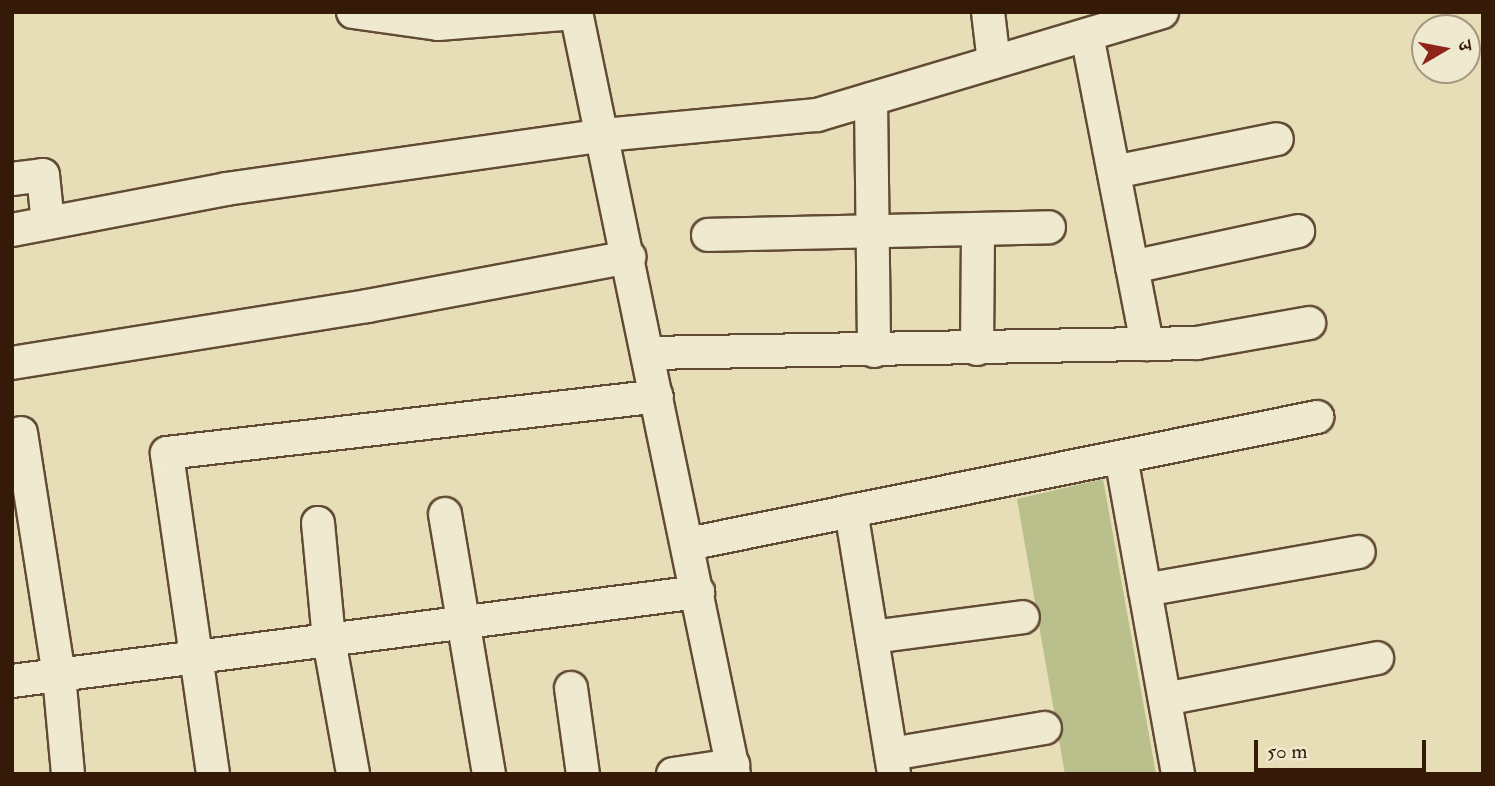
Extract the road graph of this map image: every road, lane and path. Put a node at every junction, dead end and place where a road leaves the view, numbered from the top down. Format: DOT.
graph roads {
  1 [pos="353,12"];
  2 [pos="988,12"];
  3 [pos="1162,12"];
  4 [pos="576,13"];
  5 [pos="1087,35"];
  6 [pos="994,62"];
  7 [pos="871,99"];
  8 [pos="604,135"];
  9 [pos="1277,139"];
  10 [pos="1114,172"];
  11 [pos="12,179"];
  12 [pos="48,223"];
  13 [pos="1049,227"];
  14 [pos="978,229"];
  15 [pos="12,230"];
  16 [pos="871,231"];
  17 [pos="1298,231"];
  18 [pos="708,235"];
  19 [pos="629,257"];
  20 [pos="1132,267"];
  21 [pos="1309,323"];
  22 [pos="1147,344"];
  23 [pos="977,349"];
  24 [pos="874,351"];
  25 [pos="648,353"];
  26 [pos="12,363"];
  27 [pos="657,396"];
  28 [pos="1317,417"];
  29 [pos="21,433"];
  30 [pos="1122,457"];
  31 [pos="851,511"];
  32 [pos="445,514"];
  33 [pos="318,523"];
  34 [pos="688,544"];
  35 [pos="1359,552"];
  36 [pos="1145,590"];
  37 [pos="698,592"];
  38 [pos="1023,617"];
  39 [pos="462,623"];
  40 [pos="872,637"];
  41 [pos="329,640"];
  42 [pos="196,657"];
  43 [pos="1377,658"];
  44 [pos="60,675"];
  45 [pos="12,681"];
  46 [pos="571,688"];
  47 [pos="1165,699"];
  48 [pos="1045,728"];
  49 [pos="893,764"];
  50 [pos="733,769"];
  51 [pos="68,774"];
  52 [pos="213,774"];
  53 [pos="353,774"];
  54 [pos="489,774"];
  55 [pos="583,774"];
  56 [pos="673,774"];
  57 [pos="1178,774"];
  1 -- 4 [label="street"];
  2 -- 6 [label="street"];
  3 -- 5 [label="street"];
  4 -- 8 [label="street"];
  5 -- 6 [label="street"];
  5 -- 10 [label="street"];
  6 -- 7 [label="street"];
  7 -- 8 [label="street"];
  7 -- 16 [label="street"];
  8 -- 12 [label="street"];
  8 -- 19 [label="street"];
  9 -- 10 [label="street"];
  10 -- 20 [label="street"];
  11 -- 12 [label="street"];
  12 -- 15 [label="street"];
  13 -- 14 [label="street"];
  14 -- 16 [label="street"];
  14 -- 23 [label="street"];
  16 -- 18 [label="street"];
  16 -- 24 [label="street"];
  17 -- 20 [label="street"];
  19 -- 25 [label="street"];
  19 -- 26 [label="street"];
  20 -- 22 [label="street"];
  21 -- 22 [label="street"];
  22 -- 23 [label="street"];
  23 -- 24 [label="street"];
  24 -- 25 [label="street"];
  25 -- 27 [label="street"];
  27 -- 34 [label="street"];
  27 -- 42 [label="street"];
  28 -- 30 [label="street"];
  29 -- 44 [label="street"];
  30 -- 31 [label="street"];
  30 -- 36 [label="street"];
  31 -- 34 [label="street"];
  31 -- 40 [label="street"];
  32 -- 39 [label="street"];
  33 -- 41 [label="street"];
  34 -- 37 [label="street"];
  35 -- 36 [label="street"];
  36 -- 47 [label="street"];
  37 -- 39 [label="street"];
  37 -- 50 [label="street"];
  38 -- 40 [label="street"];
  39 -- 41 [label="street"];
  39 -- 54 [label="street"];
  40 -- 49 [label="street"];
  41 -- 42 [label="street"];
  41 -- 53 [label="street"];
  42 -- 44 [label="street"];
  42 -- 52 [label="street"];
  43 -- 47 [label="street"];
  44 -- 45 [label="street"];
  44 -- 51 [label="street"];
  46 -- 55 [label="street"];
  47 -- 57 [label="street"];
  48 -- 49 [label="street"];
  50 -- 56 [label="street"];
}
